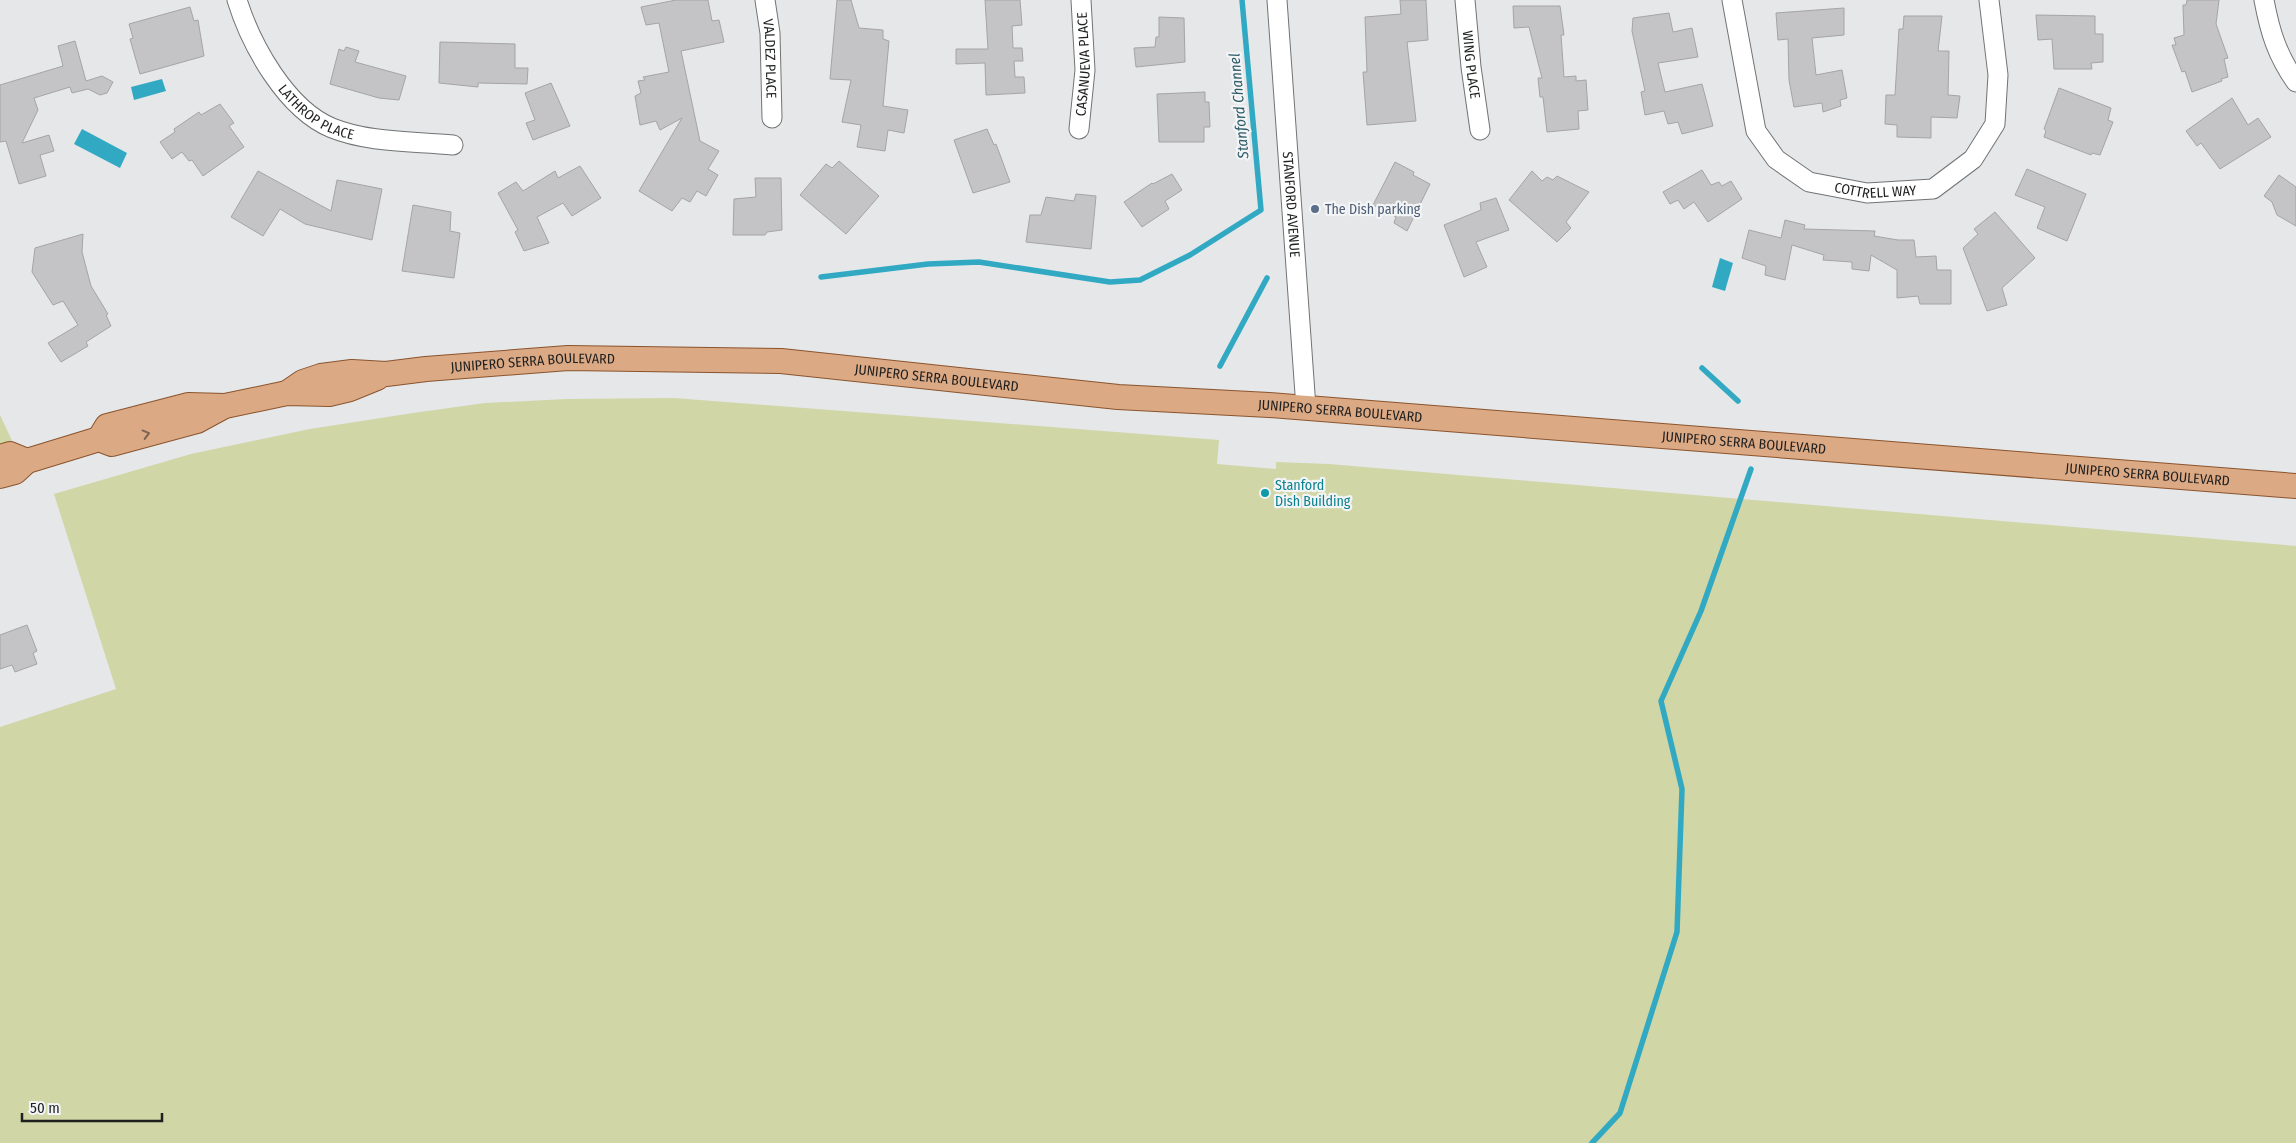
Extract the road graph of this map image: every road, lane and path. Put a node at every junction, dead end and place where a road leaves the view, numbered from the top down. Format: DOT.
graph roads {
  1 [pos="237,0"];
  2 [pos="765,0"];
  3 [pos="1081,0"];
  4 [pos="1277,0"];
  5 [pos="1465,0"];
  6 [pos="1732,0"];
  7 [pos="1989,0"];
  8 [pos="2264,0"];
  9 [pos="2296,82"];
  10 [pos="772,118"];
  11 [pos="1079,129"];
  12 [pos="1480,130"];
  13 [pos="453,145"];
  14 [pos="1306,408"];
  15 [pos="0,457"];
  16 [pos="27,460"];
  17 [pos="0,476"];
  18 [pos="2296,486"];
  1 -- 13 [label="street, LATHROP PLACE"];
  2 -- 10 [label="street, VALDEZ PLACE"];
  3 -- 11 [label="street, CASANUEVA PLACE"];
  4 -- 14 [label="street, STANFORD AVENUE"];
  5 -- 12 [label="street, WING PLACE"];
  6 -- 7 [label="street, COTTRELL WAY"];
  8 -- 9 [label="street"];
  14 -- 16 [label="main road, JUNIPERO SERRA BOULEVARD"];
  14 -- 18 [label="main road, JUNIPERO SERRA BOULEVARD"];
  15 -- 16 [label="main road, JUNIPERO SERRA BOULEVARD"];
  16 -- 17 [label="main road, JUNIPERO SERRA BOULEVARD"];
}
